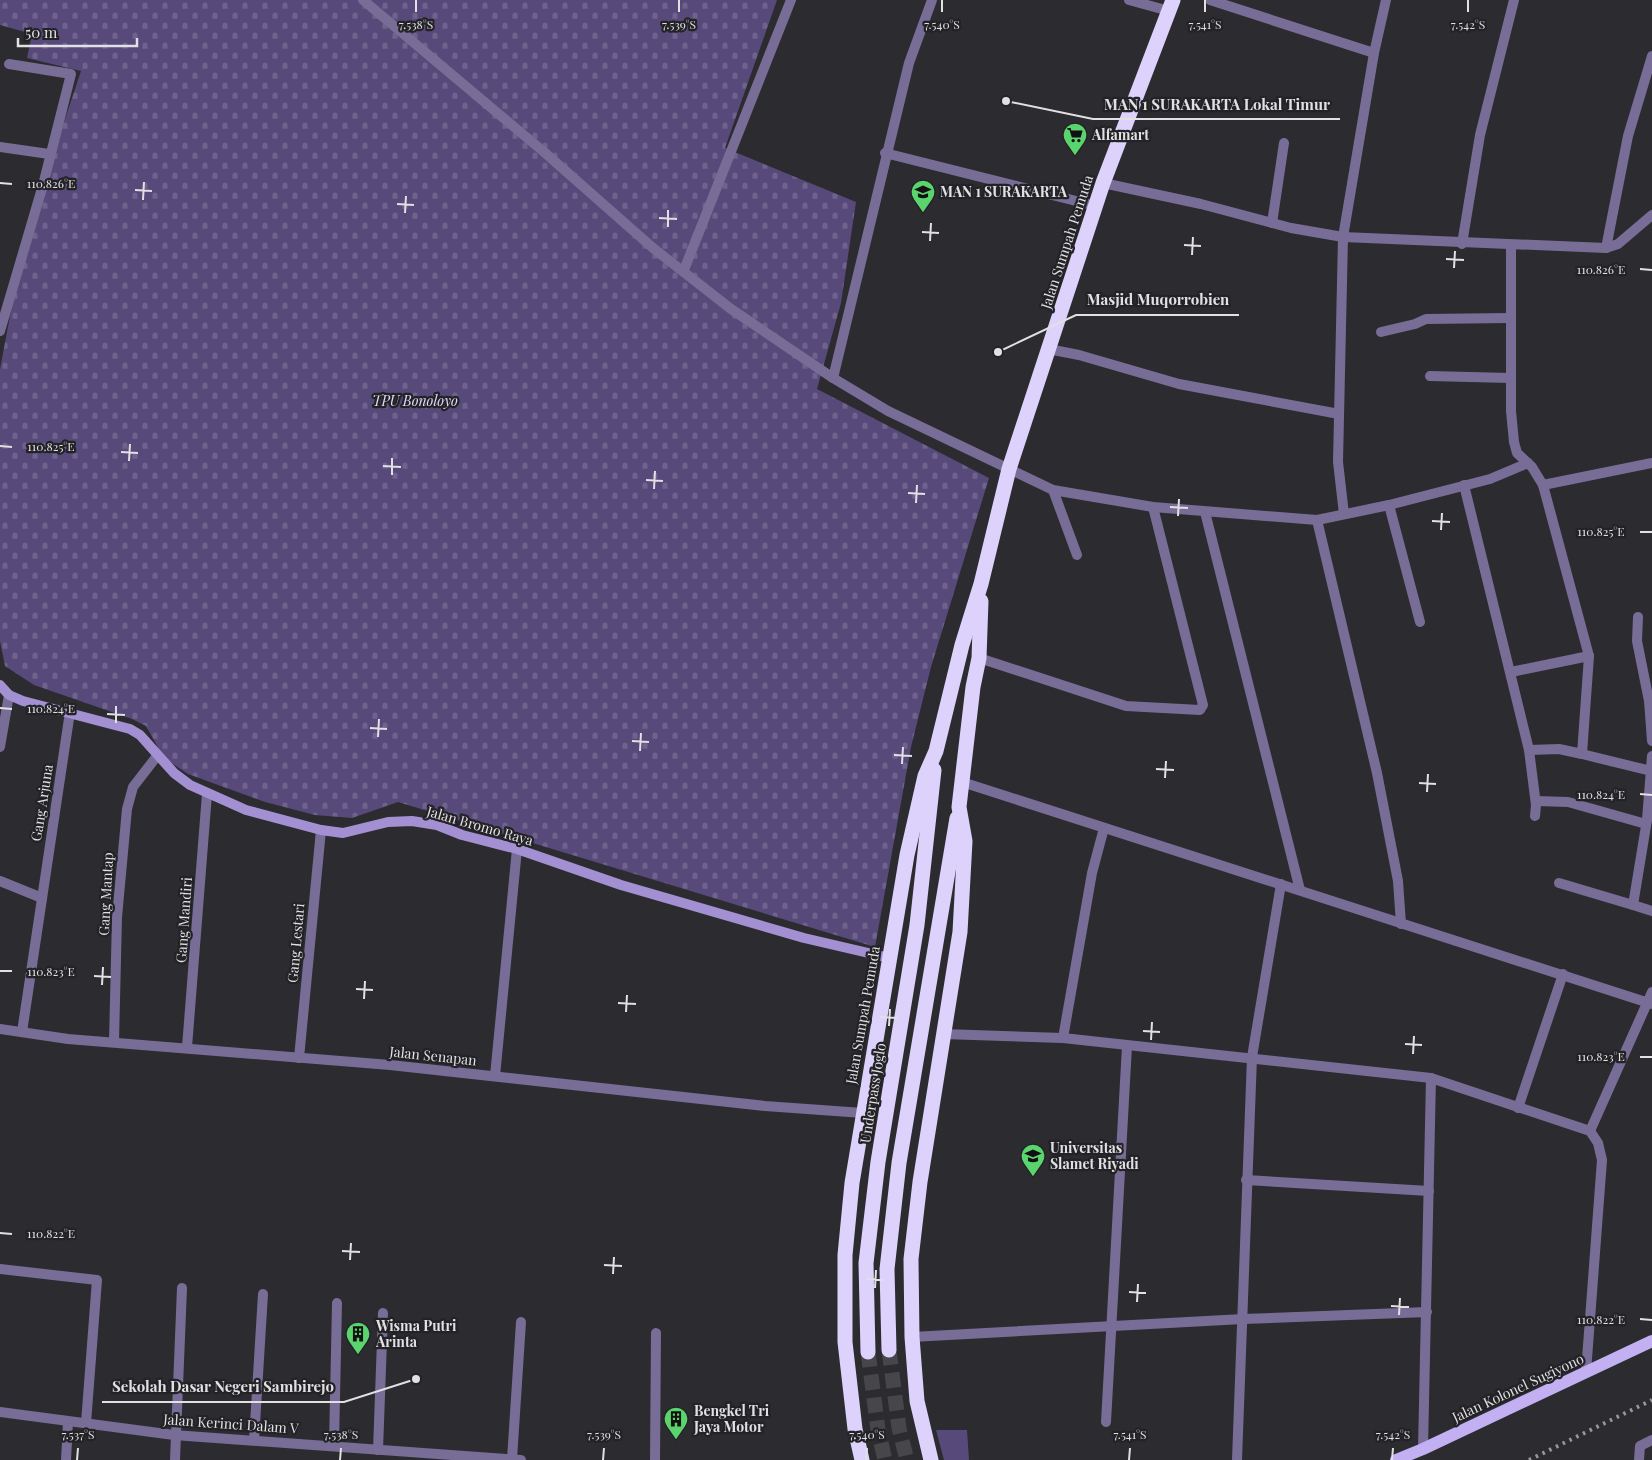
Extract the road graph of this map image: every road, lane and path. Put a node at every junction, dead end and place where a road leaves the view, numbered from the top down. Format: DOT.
graph roads {
  1 [pos="363,0"];
  2 [pos="791,0"];
  3 [pos="932,0"];
  4 [pos="1129,0"];
  5 [pos="1210,0"];
  6 [pos="1386,0"];
  7 [pos="1514,0"];
  8 [pos="1171,6"];
  9 [pos="1374,53"];
  10 [pos="1652,56"];
  11 [pos="9,64"];
  12 [pos="1284,143"];
  13 [pos="0,147"];
  14 [pos="49,154"];
  15 [pos="886,154"];
  16 [pos="1103,183"];
  17 [pos="1096,206"];
  18 [pos="1652,215"];
  19 [pos="1272,223"];
  20 [pos="1343,237"];
  21 [pos="1462,244"];
  22 [pos="1511,245"];
  23 [pos="1606,248"];
  24 [pos="684,270"];
  25 [pos="1510,318"];
  26 [pos="0,331"];
  27 [pos="1381,332"];
  28 [pos="1048,349"];
  29 [pos="1430,376"];
  30 [pos="833,378"];
  31 [pos="1510,378"];
  32 [pos="1339,414"];
  33 [pos="1652,463"];
  34 [pos="1528,464"];
  35 [pos="1009,468"];
  36 [pos="1464,485"];
  37 [pos="1543,485"];
  38 [pos="1053,490"];
  39 [pos="1389,505"];
  40 [pos="1153,507"];
  41 [pos="1205,512"];
  42 [pos="1344,514"];
  43 [pos="1317,520"];
  44 [pos="1077,555"];
  45 [pos="981,584"];
  46 [pos="1638,617"];
  47 [pos="1420,622"];
  48 [pos="1589,656"];
  49 [pos="979,658"];
  50 [pos="1510,672"];
  51 [pos="0,685"];
  52 [pos="9,695"];
  53 [pos="70,712"];
  54 [pos="1652,741"];
  55 [pos="0,747"];
  56 [pos="1529,750"];
  57 [pos="936,751"];
  58 [pos="1582,754"];
  59 [pos="157,756"];
  60 [pos="1652,756"];
  61 [pos="1651,771"];
  62 [pos="962,782"];
  63 [pos="207,794"];
  64 [pos="1536,801"];
  65 [pos="959,807"];
  66 [pos="1535,816"];
  67 [pos="1646,824"];
  68 [pos="1104,828"];
  69 [pos="321,830"];
  70 [pos="517,849"];
  71 [pos="0,880"];
  72 [pos="1559,883"];
  73 [pos="1281,884"];
  74 [pos="1300,890"];
  75 [pos="42,898"];
  76 [pos="1633,905"];
  77 [pos="1652,911"];
  78 [pos="1400,924"];
  79 [pos="890,958"];
  80 [pos="1562,974"];
  81 [pos="1652,992"];
  82 [pos="1649,1003"];
  83 [pos="0,1029"];
  84 [pos="22,1032"];
  85 [pos="943,1034"];
  86 [pos="1064,1038"];
  87 [pos="114,1042"];
  88 [pos="1127,1046"];
  89 [pos="187,1047"];
  90 [pos="1252,1057"];
  91 [pos="299,1058"];
  92 [pos="495,1076"];
  93 [pos="1431,1078"];
  94 [pos="1518,1108"];
  95 [pos="863,1113"];
  96 [pos="1590,1131"];
  97 [pos="1246,1180"];
  98 [pos="1429,1191"];
  99 [pos="0,1269"];
  100 [pos="182,1288"];
  101 [pos="263,1294"];
  102 [pos="337,1303"];
  103 [pos="1427,1312"];
  104 [pos="383,1313"];
  105 [pos="1243,1319"];
  106 [pos="521,1322"];
  107 [pos="1113,1328"];
  108 [pos="656,1333"];
  109 [pos="912,1337"];
  110 [pos="1652,1341"];
  111 [pos="889,1350"];
  112 [pos="868,1352"];
  113 [pos="1586,1372"];
  114 [pos="0,1412"];
  115 [pos="68,1422"];
  116 [pos="1106,1422"];
  117 [pos="86,1423"];
  118 [pos="174,1435"];
  119 [pos="254,1440"];
  120 [pos="1652,1440"];
  121 [pos="334,1446"];
  122 [pos="1423,1449"];
  123 [pos="382,1453"];
  124 [pos="66,1460"];
  125 [pos="175,1460"];
  126 [pos="517,1460"];
  127 [pos="654,1460"];
  128 [pos="862,1460"];
  129 [pos="931,1460"];
  130 [pos="1237,1460"];
  131 [pos="1396,1460"];
  132 [pos="1639,1460"];
  1 -- 24 [label="street"];
  2 -- 24 [label="street"];
  3 -- 15 [label="street"];
  4 -- 8 [label="street"];
  5 -- 9 [label="street"];
  6 -- 9 [label="street"];
  7 -- 21 [label="street"];
  8 -- 16 [label="highway, Jalan Sumpah Pemuda"];
  9 -- 20 [label="street"];
  10 -- 23 [label="street"];
  11 -- 14 [label="street"];
  12 -- 19 [label="street"];
  13 -- 14 [label="street"];
  14 -- 26 [label="street"];
  15 -- 17 [label="street"];
  15 -- 30 [label="street"];
  16 -- 17 [label="highway, Jalan Sumpah Pemuda"];
  16 -- 19 [label="street"];
  17 -- 28 [label="highway, Jalan Sumpah Pemuda"];
  18 -- 23 [label="street"];
  19 -- 20 [label="street"];
  20 -- 21 [label="street"];
  20 -- 32 [label="street"];
  21 -- 22 [label="street"];
  22 -- 23 [label="street"];
  22 -- 25 [label="street"];
  24 -- 30 [label="street"];
  25 -- 27 [label="street"];
  25 -- 31 [label="street"];
  28 -- 32 [label="street"];
  28 -- 35 [label="highway, Jalan Sumpah Pemuda"];
  29 -- 31 [label="street"];
  30 -- 35 [label="street"];
  31 -- 34 [label="street"];
  32 -- 42 [label="street"];
  33 -- 37 [label="street"];
  34 -- 36 [label="street"];
  34 -- 37 [label="street"];
  35 -- 38 [label="street"];
  35 -- 45 [label="highway, Jalan Sumpah Pemuda"];
  36 -- 39 [label="street"];
  36 -- 50 [label="street"];
  37 -- 48 [label="street"];
  38 -- 40 [label="street"];
  38 -- 44 [label="street"];
  39 -- 42 [label="street"];
  39 -- 47 [label="street"];
  40 -- 41 [label="street"];
  40 -- 49 [label="street"];
  41 -- 43 [label="street"];
  41 -- 74 [label="street"];
  42 -- 43 [label="street"];
  43 -- 78 [label="street"];
  45 -- 49 [label="highway, Jalan Sumpah Pemuda"];
  45 -- 57 [label="highway, Jalan Sumpah Pemuda"];
  46 -- 54 [label="street"];
  48 -- 50 [label="street"];
  48 -- 58 [label="street"];
  49 -- 62 [label="highway, Jalan Sumpah Pemuda"];
  50 -- 56 [label="street"];
  51 -- 52 [label="main road, Jalan Bromo Raya"];
  52 -- 53 [label="main road, Jalan Bromo Raya"];
  52 -- 55 [label="street"];
  53 -- 59 [label="main road, Jalan Bromo Raya"];
  53 -- 75 [label="street, Gang Arjuna"];
  56 -- 58 [label="street"];
  56 -- 64 [label="street"];
  57 -- 79 [label="highway, Jalan Sumpah Pemuda"];
  57 -- 112 [label="highway, Underpass Joglo"];
  58 -- 61 [label="street"];
  59 -- 63 [label="main road, Jalan Bromo Raya"];
  59 -- 87 [label="street, Gang Mantap"];
  60 -- 61 [label="street"];
  61 -- 67 [label="street"];
  62 -- 65 [label="highway, Jalan Sumpah Pemuda"];
  62 -- 68 [label="street"];
  63 -- 69 [label="main road, Jalan Bromo Raya"];
  63 -- 89 [label="street, Gang Mandiri"];
  64 -- 66 [label="street"];
  64 -- 67 [label="street"];
  65 -- 85 [label="highway, Jalan Sumpah Pemuda"];
  65 -- 111 [label="highway"];
  67 -- 76 [label="street"];
  68 -- 73 [label="street"];
  68 -- 86 [label="street"];
  69 -- 70 [label="main road, Jalan Bromo Raya"];
  69 -- 91 [label="street, Gang Lestari"];
  70 -- 79 [label="main road, Jalan Bromo Raya"];
  70 -- 92 [label="street"];
  71 -- 75 [label="street"];
  72 -- 76 [label="street"];
  73 -- 74 [label="street"];
  73 -- 90 [label="street"];
  74 -- 78 [label="street"];
  75 -- 84 [label="street, Gang Arjuna"];
  76 -- 77 [label="street"];
  78 -- 80 [label="street"];
  79 -- 95 [label="highway, Jalan Sumpah Pemuda"];
  80 -- 82 [label="street"];
  80 -- 94 [label="street"];
  81 -- 82 [label="street"];
  82 -- 96 [label="street"];
  83 -- 84 [label="street, Jalan Senapan"];
  84 -- 87 [label="street, Jalan Senapan"];
  85 -- 86 [label="street"];
  85 -- 109 [label="highway, Jalan Sumpah Pemuda"];
  86 -- 88 [label="street"];
  87 -- 89 [label="street, Jalan Senapan"];
  88 -- 90 [label="street"];
  88 -- 107 [label="street"];
  89 -- 91 [label="street, Jalan Senapan"];
  90 -- 93 [label="street"];
  90 -- 97 [label="street"];
  91 -- 92 [label="street, Jalan Senapan"];
  92 -- 95 [label="street, Jalan Senapan"];
  93 -- 94 [label="street"];
  93 -- 98 [label="street"];
  94 -- 96 [label="street"];
  95 -- 128 [label="highway, Jalan Sumpah Pemuda"];
  96 -- 113 [label="street"];
  97 -- 98 [label="street"];
  97 -- 105 [label="street"];
  98 -- 103 [label="street"];
  99 -- 117 [label="street"];
  100 -- 118 [label="street"];
  101 -- 119 [label="street"];
  102 -- 121 [label="street"];
  103 -- 105 [label="street"];
  103 -- 122 [label="street"];
  104 -- 123 [label="street"];
  105 -- 107 [label="street"];
  105 -- 130 [label="street"];
  106 -- 126 [label="street"];
  107 -- 109 [label="street"];
  107 -- 116 [label="street"];
  108 -- 127 [label="street"];
  109 -- 129 [label="highway, Jalan Sumpah Pemuda"];
  110 -- 113 [label="main road, Jalan Kolonel Sugiyono"];
  113 -- 122 [label="main road, Jalan Kolonel Sugiyono"];
  114 -- 115 [label="street, Jalan Kerinci Dalam V"];
  115 -- 117 [label="street, Jalan Kerinci Dalam V"];
  115 -- 124 [label="street"];
  117 -- 118 [label="street, Jalan Kerinci Dalam V"];
  118 -- 119 [label="street, Jalan Kerinci Dalam V"];
  118 -- 125 [label="street"];
  119 -- 121 [label="street, Jalan Kerinci Dalam V"];
  120 -- 132 [label="street"];
  121 -- 123 [label="street, Jalan Kerinci Dalam V"];
  122 -- 131 [label="main road, Jalan Kolonel Sugiyono"];
  123 -- 126 [label="street, Jalan Kerinci Dalam V"];
}
